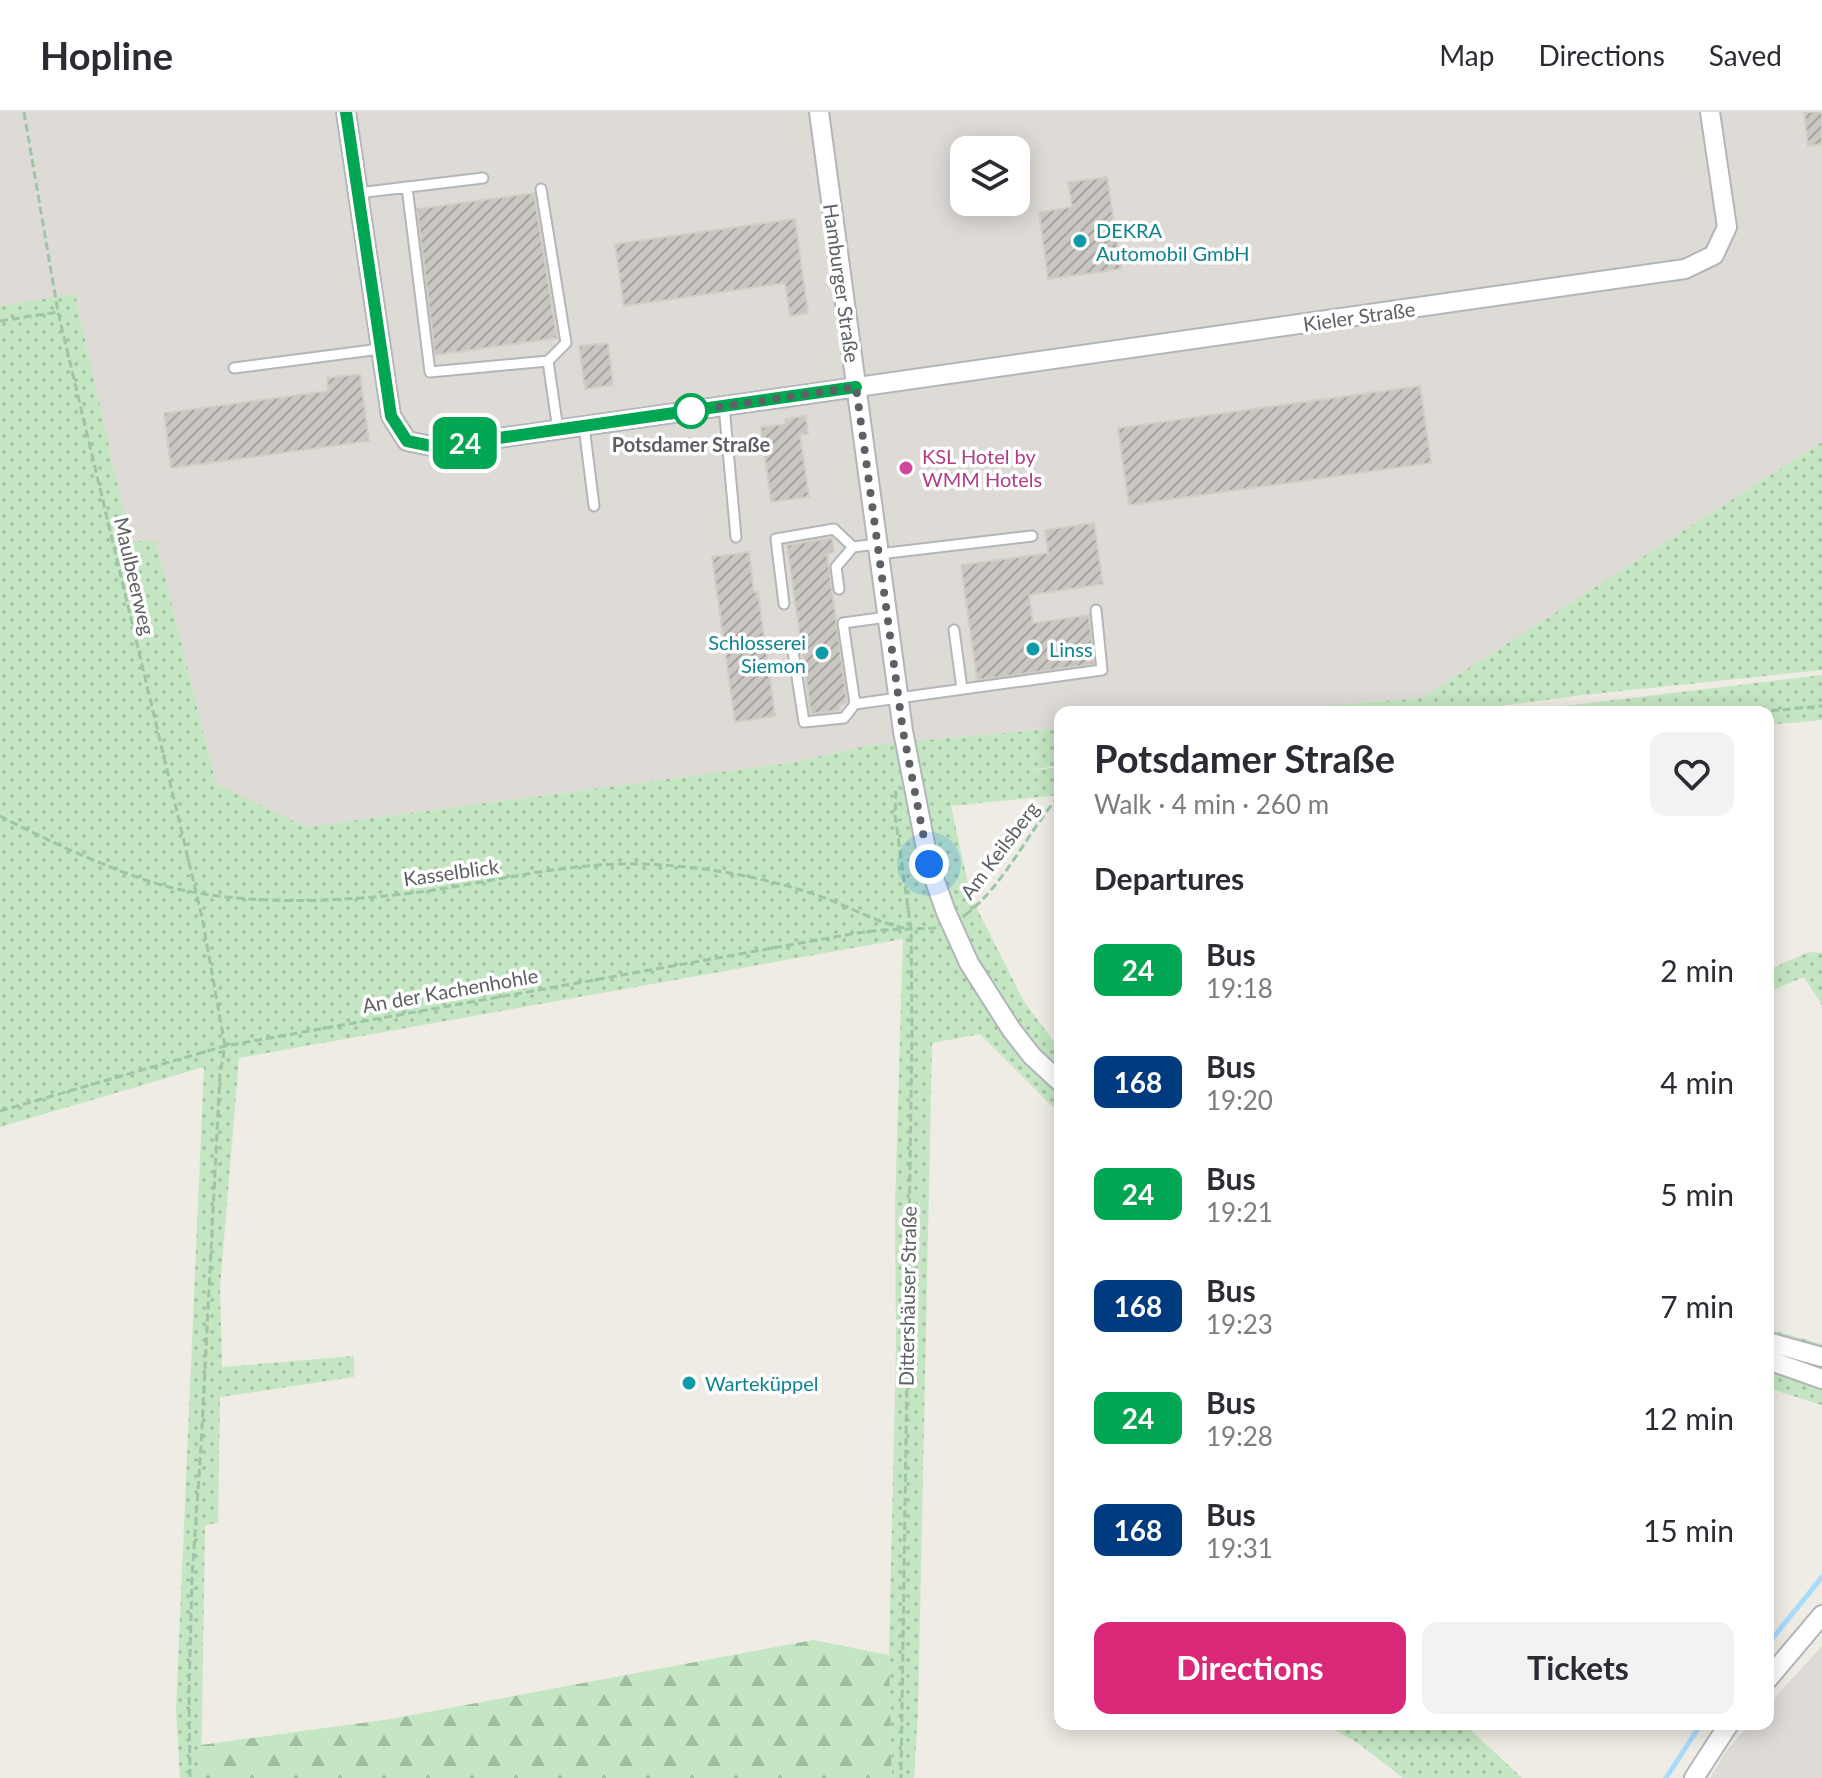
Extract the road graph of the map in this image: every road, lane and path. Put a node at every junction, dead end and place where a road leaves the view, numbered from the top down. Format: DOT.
graph roads {
  1 [pos="24,112"];
  2 [pos="346,112"];
  3 [pos="819,112"];
  4 [pos="1710,112"];
  5 [pos="483,178"];
  6 [pos="407,187"];
  7 [pos="541,189"];
  8 [pos="358,193"];
  9 [pos="58,312"];
  10 [pos="0,321"];
  11 [pos="380,349"];
  12 [pos="548,361"];
  13 [pos="234,368"];
  14 [pos="856,387"];
  15 [pos="724,406"];
  16 [pos="584,426"];
  17 [pos="558,430"];
  18 [pos="594,506"];
  19 [pos="1032,536"];
  20 [pos="736,537"];
  21 [pos="853,547"];
  22 [pos="878,549"];
  23 [pos="839,589"];
  24 [pos="784,604"];
  25 [pos="1096,610"];
  26 [pos="887,617"];
  27 [pos="954,630"];
  28 [pos="793,651"];
  29 [pos="962,689"];
  30 [pos="899,699"];
  31 [pos="855,704"];
  32 [pos="1822,706"];
  33 [pos="1774,711"];
  34 [pos="1054,802"];
  35 [pos="895,815"];
  36 [pos="0,816"];
  37 [pos="196,892"];
  38 [pos="951,924"];
  39 [pos="911,929"];
  40 [pos="225,1046"];
  41 [pos="1054,1076"];
  42 [pos="0,1111"];
  43 [pos="1774,1344"];
  44 [pos="1822,1357"];
  45 [pos="1774,1362"];
  46 [pos="1822,1379"];
  47 [pos="1822,1615"];
  48 [pos="1774,1672"];
  49 [pos="1725,1730"];
  50 [pos="190,1778"];
  51 [pos="901,1778"];
  52 [pos="1694,1778"];
  1 -- 9 [label="path, Maulbeerweg"];
  2 -- 8 [label="street"];
  3 -- 14 [label="street, Hamburger Straße"];
  4 -- 14 [label="street, Kieler Straße"];
  5 -- 6 [label="lane"];
  6 -- 8 [label="lane"];
  6 -- 12 [label="lane"];
  7 -- 12 [label="lane"];
  8 -- 11 [label="street"];
  9 -- 10 [label="path"];
  9 -- 37 [label="path, Maulbeerweg"];
  11 -- 13 [label="lane"];
  11 -- 17 [label="street"];
  12 -- 17 [label="lane"];
  14 -- 15 [label="street"];
  14 -- 22 [label="street, Hamburger Straße"];
  15 -- 16 [label="street"];
  15 -- 20 [label="lane"];
  16 -- 17 [label="street"];
  16 -- 18 [label="lane"];
  19 -- 22 [label="lane"];
  21 -- 22 [label="lane"];
  21 -- 23 [label="lane"];
  21 -- 24 [label="lane"];
  22 -- 26 [label="street, Hamburger Straße"];
  25 -- 29 [label="lane"];
  26 -- 30 [label="street, Hamburger Straße"];
  26 -- 31 [label="lane"];
  27 -- 29 [label="lane"];
  28 -- 31 [label="lane"];
  29 -- 30 [label="lane"];
  30 -- 31 [label="lane"];
  30 -- 38 [label="street, Hamburger Straße"];
  32 -- 33 [label="path"];
  34 -- 38 [label="path, Am Keilsberg"];
  35 -- 39 [label="path, Dittershäuser Straße"];
  36 -- 37 [label="path, Kasselblick"];
  37 -- 39 [label="path, Kasselblick"];
  37 -- 40 [label="path, Maulbeerweg"];
  38 -- 39 [label="path"];
  38 -- 41 [label="street, Hamburger Straße"];
  39 -- 40 [label="path, An der Kachenhohle"];
  39 -- 51 [label="path, Dittershäuser Straße"];
  40 -- 42 [label="path, An der Kachenhohle"];
  40 -- 50 [label="path, Maulbeerweg"];
  43 -- 44 [label="street"];
  45 -- 46 [label="street"];
  47 -- 48 [label="street"];
  49 -- 52 [label="street"];
}
